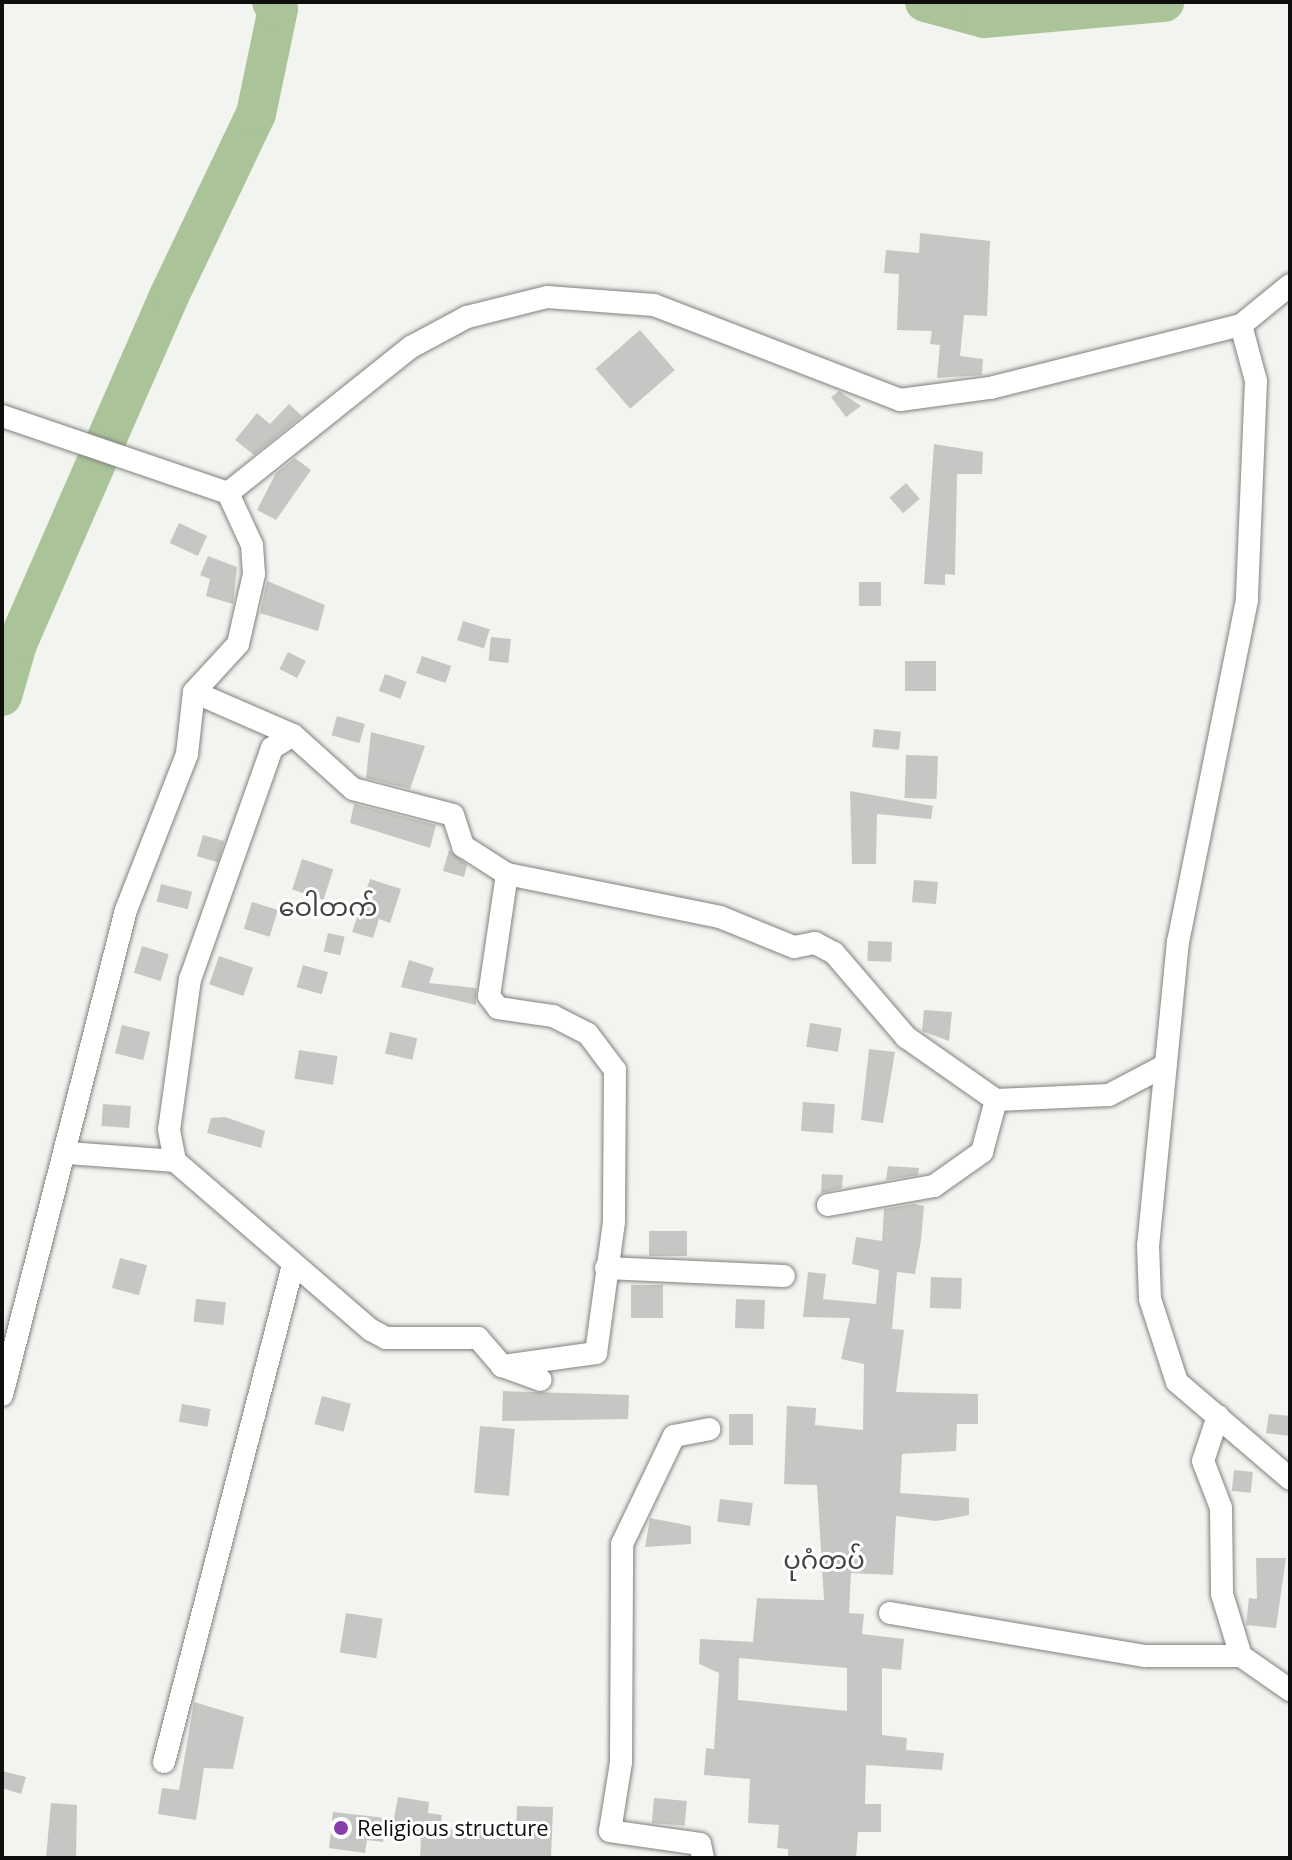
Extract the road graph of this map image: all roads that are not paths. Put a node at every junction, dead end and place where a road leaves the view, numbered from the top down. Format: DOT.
graph roads {
  1 [pos="1290,285"];
  2 [pos="1241,325"];
  3 [pos="2,416"];
  4 [pos="228,493"];
  5 [pos="194,692"];
  6 [pos="293,735"];
  7 [pos="507,874"];
  8 [pos="1166,1065"];
  9 [pos="996,1100"];
  10 [pos="69,1153"];
  11 [pos="175,1161"];
  12 [pos="828,1205"];
  13 [pos="293,1265"];
  14 [pos="606,1268"];
  15 [pos="784,1276"];
  16 [pos="502,1366"];
  17 [pos="541,1380"];
  18 [pos="2,1395"];
  19 [pos="1218,1416"];
  20 [pos="709,1429"];
  21 [pos="1290,1479"];
  22 [pos="890,1613"];
  23 [pos="1241,1656"];
  24 [pos="1290,1690"];
  25 [pos="164,1762"];
  26 [pos="703,1858"];
  1 -- 2 [label="street"];
  2 -- 4 [label="street"];
  2 -- 8 [label="street"];
  3 -- 4 [label="street"];
  4 -- 5 [label="street"];
  5 -- 6 [label="street"];
  5 -- 10 [label="street"];
  6 -- 7 [label="street"];
  6 -- 11 [label="street"];
  7 -- 9 [label="street"];
  7 -- 14 [label="street"];
  8 -- 9 [label="street"];
  8 -- 19 [label="street"];
  9 -- 12 [label="street"];
  10 -- 11 [label="street"];
  10 -- 18 [label="street"];
  11 -- 13 [label="street"];
  13 -- 16 [label="street"];
  13 -- 25 [label="street"];
  14 -- 15 [label="street"];
  14 -- 16 [label="street"];
  16 -- 17 [label="street"];
  19 -- 21 [label="street"];
  19 -- 23 [label="street"];
  20 -- 26 [label="street"];
  22 -- 23 [label="street"];
  23 -- 24 [label="street"];
}
